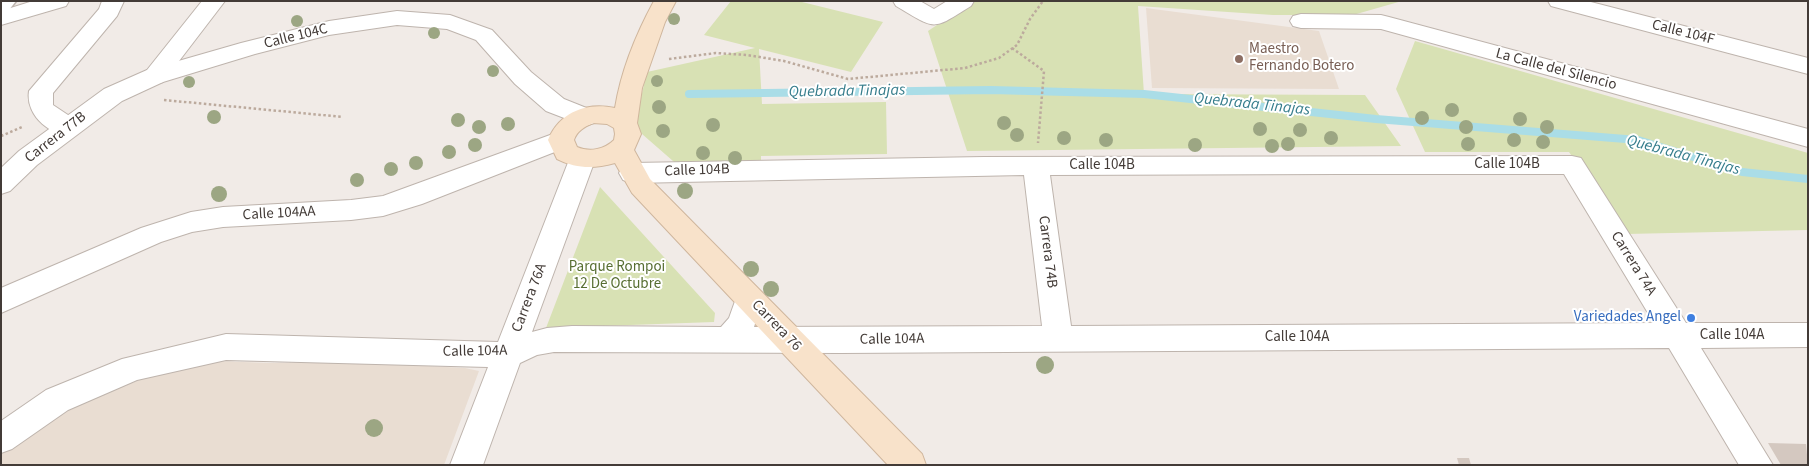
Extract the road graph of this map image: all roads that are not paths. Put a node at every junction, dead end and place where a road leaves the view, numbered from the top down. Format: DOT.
graph roads {
  1 [pos="6,1"];
  2 [pos="58,1"];
  3 [pos="113,1"];
  4 [pos="214,1"];
  5 [pos="665,1"];
  6 [pos="904,1"];
  7 [pos="963,1"];
  8 [pos="1559,1"];
  9 [pos="1,5"];
  10 [pos="1,18"];
  11 [pos="1301,21"];
  12 [pos="1808,66"];
  13 [pos="155,76"];
  14 [pos="630,88"];
  15 [pos="113,95"];
  16 [pos="625,123"];
  17 [pos="578,125"];
  18 [pos="68,127"];
  19 [pos="1808,138"];
  20 [pos="620,148"];
  21 [pos="589,160"];
  22 [pos="1572,165"];
  23 [pos="1036,166"];
  24 [pos="637,180"];
  25 [pos="1,184"];
  26 [pos="749,298"];
  27 [pos="1,301"];
  28 [pos="1808,335"];
  29 [pos="1677,336"];
  30 [pos="788,338"];
  31 [pos="1058,339"];
  32 [pos="724,340"];
  33 [pos="508,355"];
  34 [pos="1,439"];
  35 [pos="466,465"];
  36 [pos="910,465"];
  37 [pos="1757,465"];
  1 -- 9 [label="street"];
  2 -- 10 [label="street"];
  3 -- 18 [label="street"];
  4 -- 13 [label="street"];
  5 -- 14 [label="main road"];
  6 -- 7 [label="street"];
  8 -- 12 [label="street, Calle 104F"];
  11 -- 19 [label="street, La Calle del Silencio"];
  13 -- 15 [label="street, Calle 104C"];
  13 -- 17 [label="street, Calle 104C"];
  14 -- 16 [label="main road"];
  14 -- 17 [label="main road"];
  15 -- 18 [label="street, Carrera 77B"];
  16 -- 17 [label="main road"];
  16 -- 20 [label="main road"];
  17 -- 21 [label="main road, Carrera 76"];
  17 -- 27 [label="street, Calle 104AA"];
  18 -- 25 [label="street, Carrera 77B"];
  20 -- 21 [label="main road"];
  20 -- 24 [label="main road, Carrera 76"];
  21 -- 24 [label="main road, Carrera 76"];
  21 -- 33 [label="street, Carrera 76A"];
  22 -- 23 [label="street, Calle 104B"];
  22 -- 29 [label="street, Carrera 74A"];
  23 -- 24 [label="street, Calle 104B"];
  23 -- 31 [label="street, Carrera 74B"];
  24 -- 26 [label="main road, Carrera 76"];
  26 -- 30 [label="main road, Carrera 76"];
  26 -- 32 [label="street"];
  28 -- 29 [label="street, Calle 104A"];
  29 -- 31 [label="street, Calle 104A"];
  29 -- 37 [label="street, Carrera 74A"];
  30 -- 31 [label="street, Calle 104A"];
  30 -- 32 [label="street, Calle 104A"];
  30 -- 36 [label="main road, Carrera 76"];
  32 -- 33 [label="street, Calle 104A"];
  33 -- 34 [label="street, Calle 104A"];
  33 -- 35 [label="street, Carrera 76A"];
}
